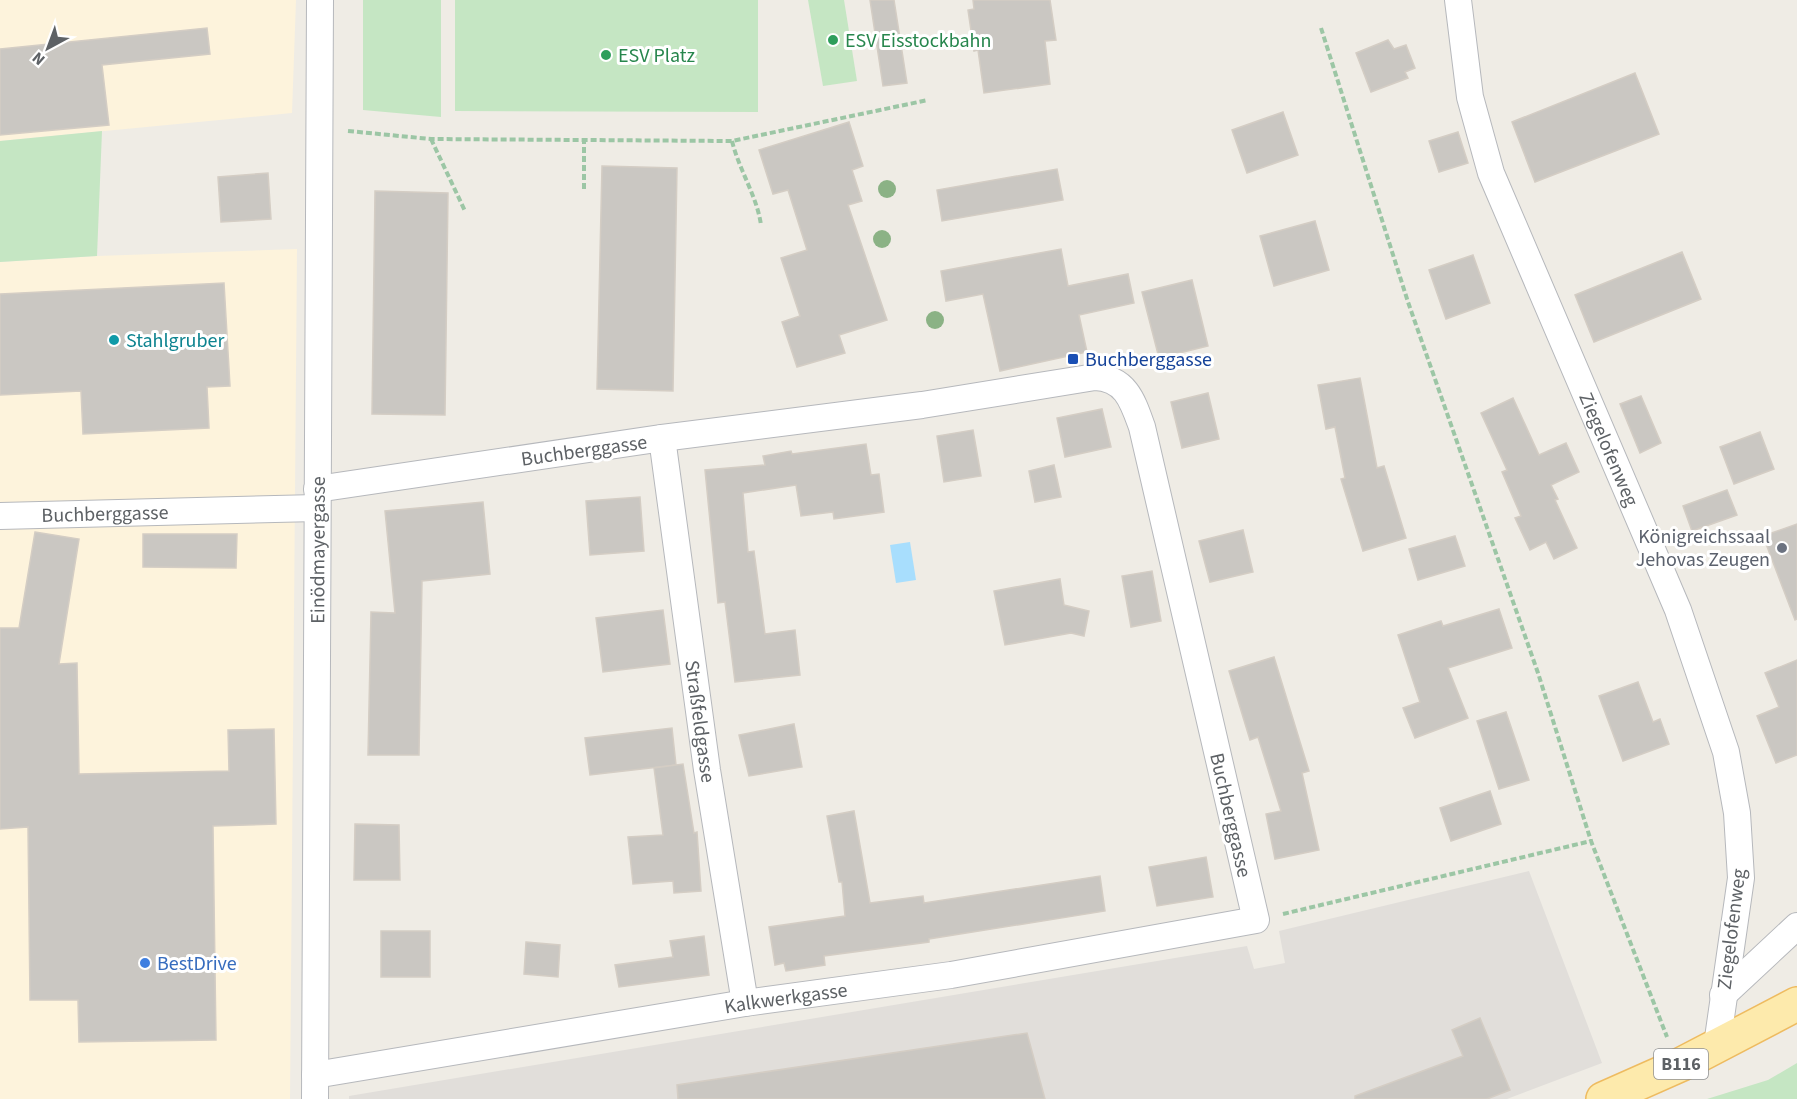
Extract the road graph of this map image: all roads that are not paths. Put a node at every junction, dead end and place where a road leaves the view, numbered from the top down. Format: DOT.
graph roads {
  1 [pos="320,0"];
  2 [pos="1458,0"];
  3 [pos="662,438"];
  4 [pos="317,499"];
  5 [pos="0,516"];
  6 [pos="1256,920"];
  7 [pos="1797,926"];
  8 [pos="1723,995"];
  9 [pos="745,1004"];
  10 [pos="1797,1004"];
  11 [pos="1717,1045"];
  12 [pos="315,1087"];
  13 [pos="1603,1099"];
  1 -- 4 [label="street, Einödmayergasse"];
  2 -- 8 [label="street, Ziegelofenweg"];
  3 -- 4 [label="street, Buchberggasse"];
  3 -- 6 [label="street, Buchberggasse"];
  3 -- 9 [label="street, Straßfeldgasse"];
  4 -- 5 [label="street, Buchberggasse"];
  4 -- 12 [label="street, Einödmayergasse"];
  6 -- 9 [label="street, Kalkwerkgasse"];
  7 -- 8 [label="street"];
  8 -- 11 [label="street, Ziegelofenweg"];
  9 -- 12 [label="street, Kalkwerkgasse"];
  10 -- 11 [label="main road, B116"];
  11 -- 13 [label="main road, B116"];
}
